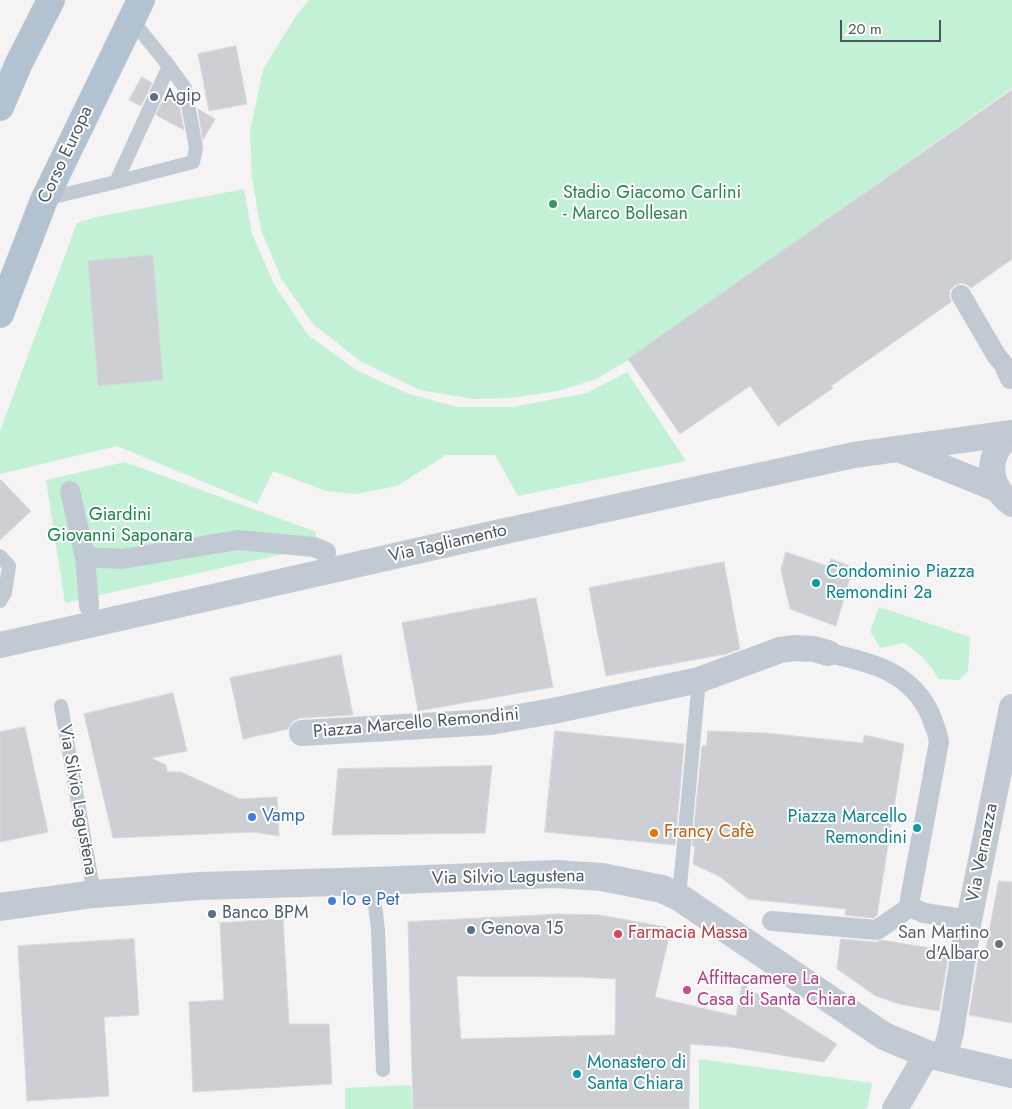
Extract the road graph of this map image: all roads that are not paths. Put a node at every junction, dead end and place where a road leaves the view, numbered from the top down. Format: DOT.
graph roads {
  1 [pos="51,0"];
  2 [pos="136,10"];
  3 [pos="169,66"];
  4 [pos="0,107"];
  5 [pos="116,182"];
  6 [pos="44,200"];
  7 [pos="961,295"];
  8 [pos="0,314"];
  9 [pos="1010,379"];
  10 [pos="1012,433"];
  11 [pos="897,448"];
  12 [pos="70,491"];
  13 [pos="1005,497"];
  14 [pos="326,552"];
  15 [pos="0,556"];
  16 [pos="86,557"];
  17 [pos="0,601"];
  18 [pos="90,606"];
  19 [pos="0,645"];
  20 [pos="828,653"];
  21 [pos="699,680"];
  22 [pos="61,706"];
  23 [pos="1012,707"];
  24 [pos="302,733"];
  25 [pos="372,882"];
  26 [pos="94,894"];
  27 [pos="679,897"];
  28 [pos="0,907"];
  29 [pos="910,907"];
  30 [pos="969,920"];
  31 [pos="772,921"];
  32 [pos="936,1056"];
  33 [pos="383,1070"];
  34 [pos="1012,1074"];
  35 [pos="895,1109"];
  1 -- 4 [label="main road"];
  2 -- 3 [label="lane"];
  2 -- 6 [label="main road, Corso Europa"];
  3 -- 5 [label="lane"];
  3 -- 5 [label="lane"];
  5 -- 6 [label="lane"];
  6 -- 8 [label="main road, Corso Europa"];
  7 -- 9 [label="street"];
  10 -- 11 [label="street, Via Tagliamento"];
  10 -- 13 [label="street"];
  11 -- 13 [label="street"];
  11 -- 19 [label="street, Via Tagliamento"];
  12 -- 16 [label="street"];
  14 -- 16 [label="street"];
  15 -- 17 [label="lane"];
  16 -- 18 [label="street"];
  20 -- 21 [label="street, Piazza Marcello Remondini"];
  20 -- 29 [label="street, Piazza Marcello Remondini"];
  21 -- 24 [label="street, Piazza Marcello Remondini"];
  21 -- 27 [label="lane"];
  22 -- 26 [label="lane, Via Silvio Lagustena"];
  23 -- 30 [label="street, Via Vernazza"];
  25 -- 26 [label="street, Via Silvio Lagustena"];
  25 -- 27 [label="street, Via Silvio Lagustena"];
  25 -- 33 [label="lane"];
  26 -- 28 [label="street, Via Silvio Lagustena"];
  27 -- 32 [label="street, Via Silvio Lagustena"];
  29 -- 30 [label="street"];
  29 -- 31 [label="street"];
  30 -- 32 [label="street, Via Vernazza"];
  32 -- 34 [label="street, Via Silvio Lagustena"];
  32 -- 35 [label="street, Via Vernazza"];
}
